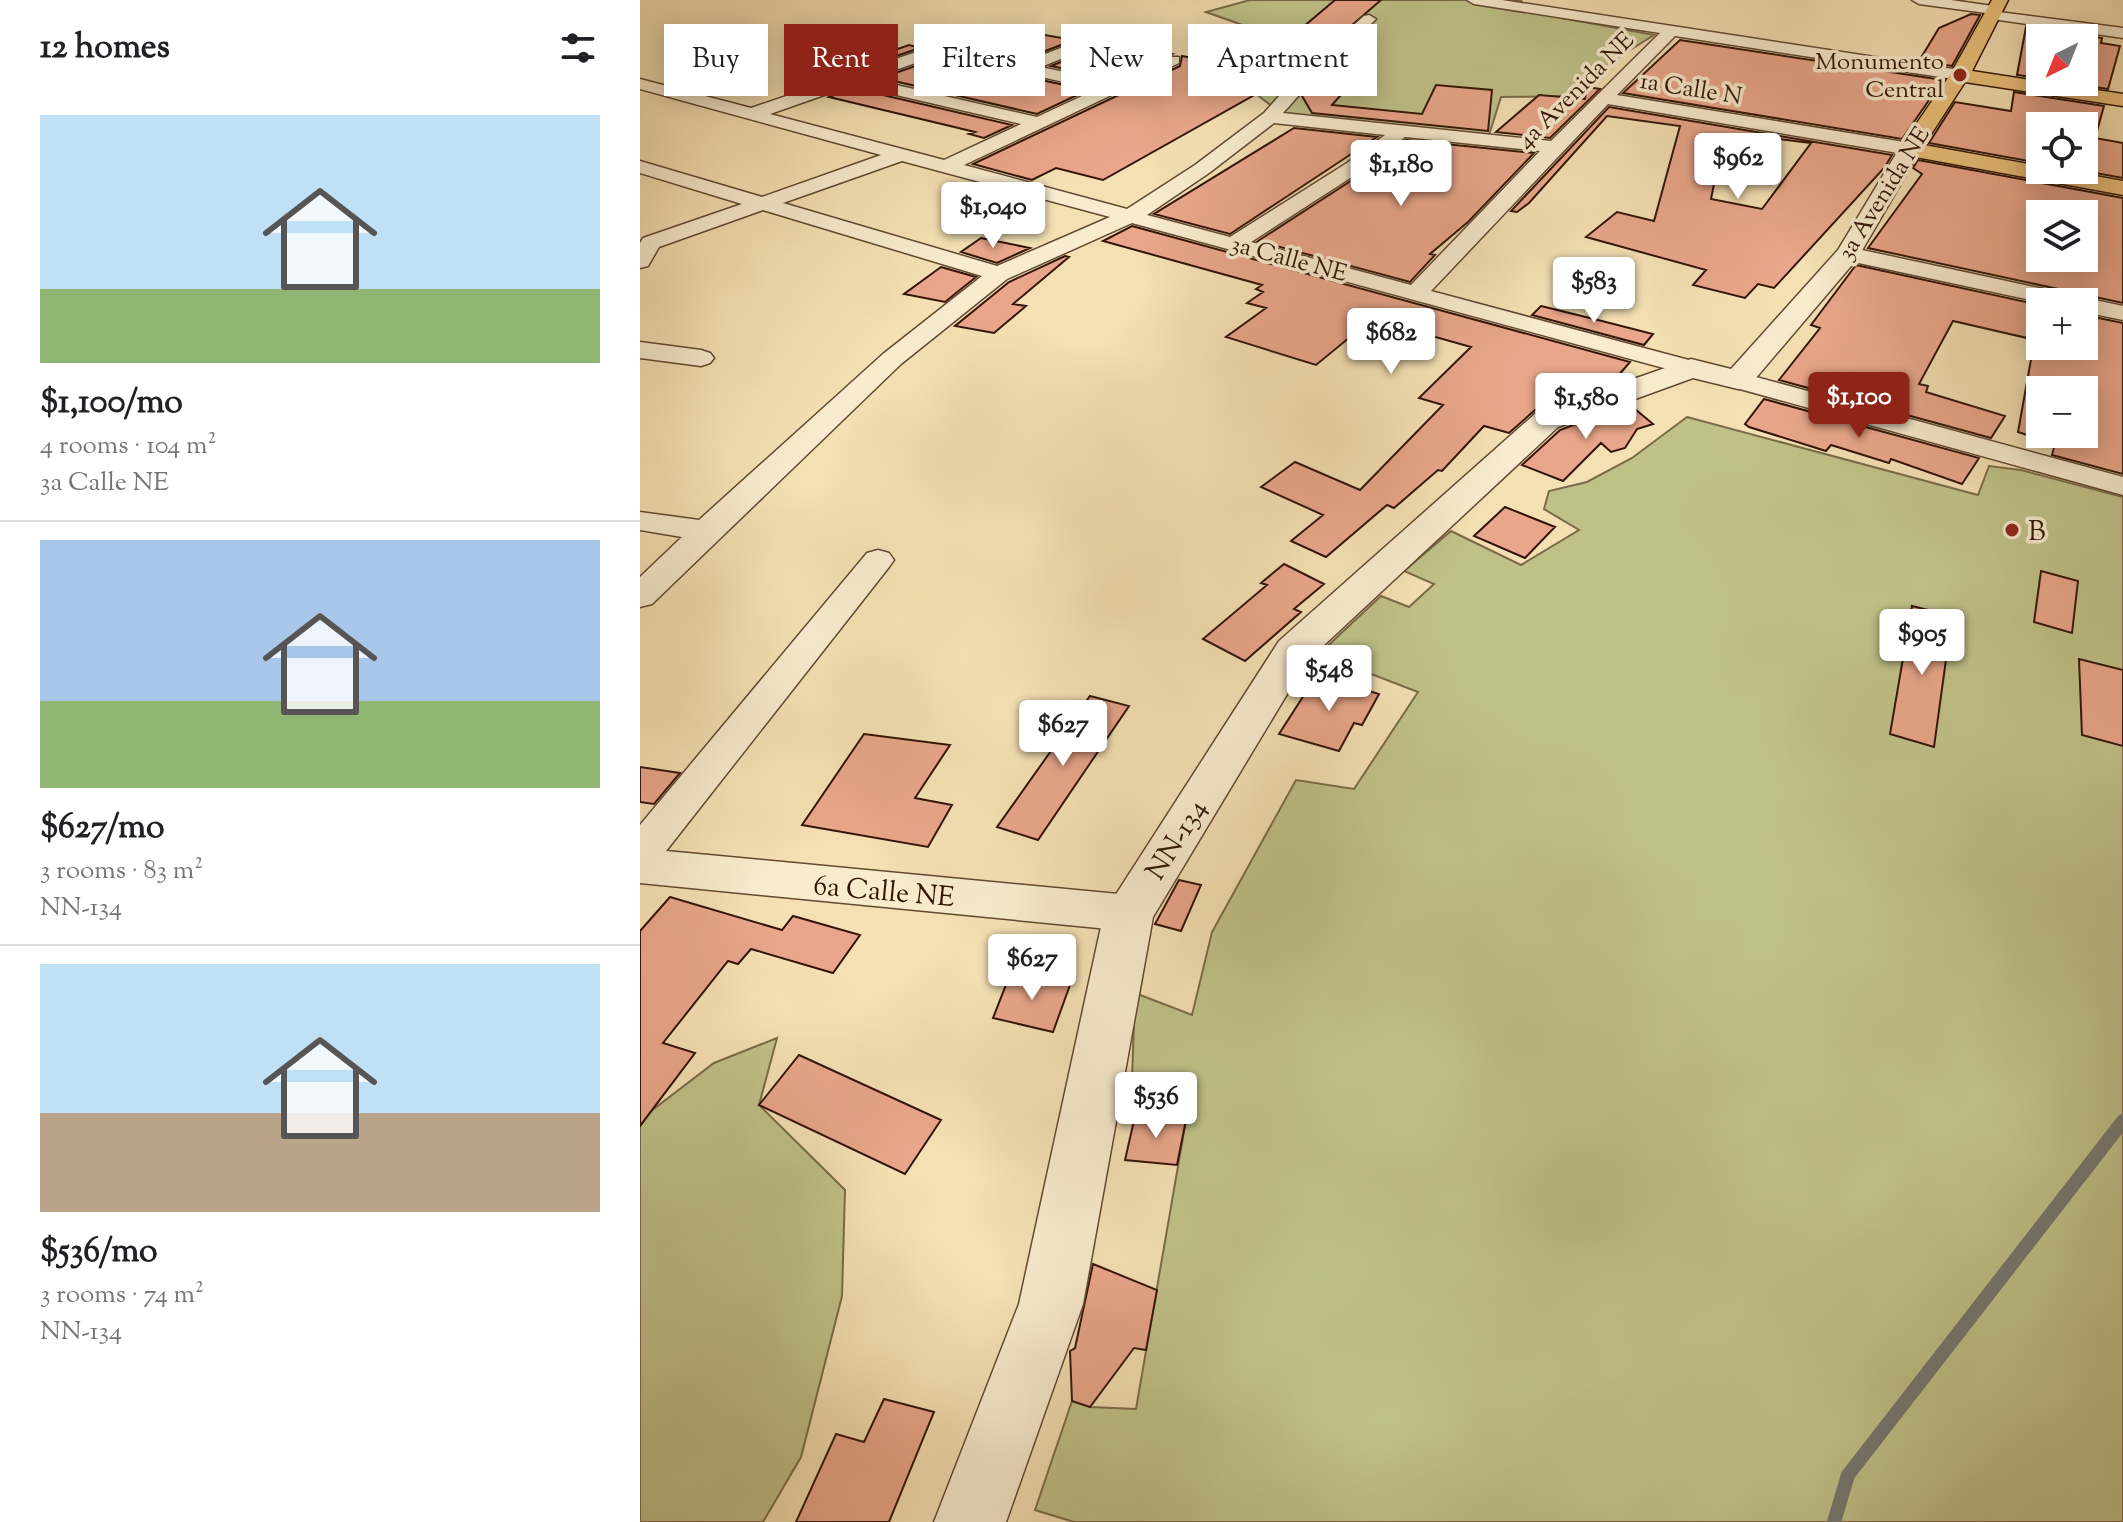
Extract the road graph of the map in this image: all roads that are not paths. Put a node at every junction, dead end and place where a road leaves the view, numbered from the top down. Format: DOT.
graph roads {
  1 [pos="1474,0"];
  2 [pos="1919,0"];
  3 [pos="1995,8"];
  4 [pos="1369,19"];
  5 [pos="1672,30"];
  6 [pos="2123,33"];
  7 [pos="1960,75"];
  8 [pos="640,84"];
  9 [pos="898,90"];
  10 [pos="802,96"];
  11 [pos="1098,96"];
  12 [pos="1606,98"];
  13 [pos="2123,100"];
  14 [pos="752,114"];
  15 [pos="1270,117"];
  16 [pos="1039,123"];
  17 [pos="1401,131"];
  18 [pos="1555,147"];
  19 [pos="1910,149"];
  20 [pos="902,154"];
  21 [pos="947,166"];
  22 [pos="640,167"];
  23 [pos="2123,188"];
  24 [pos="761,205"];
  25 [pos="1131,216"];
  26 [pos="1235,243"];
  27 [pos="644,249"];
  28 [pos="1848,254"];
  29 [pos="999,274"];
  30 [pos="1417,292"];
  31 [pos="2026,292"];
  32 [pos="2098,308"];
  33 [pos="2123,313"];
  34 [pos="640,350"];
  35 [pos="701,358"];
  36 [pos="1691,368"];
  37 [pos="1738,380"];
  38 [pos="2123,486"];
  39 [pos="640,521"];
  40 [pos="706,531"];
  41 [pos="878,560"];
  42 [pos="640,596"];
  43 [pos="644,869"];
  44 [pos="1129,913"];
  45 [pos="970,1522"];
  1 -- 5 [label="street"];
  2 -- 3 [label="street"];
  3 -- 6 [label="street"];
  3 -- 7 [label="highway, 3a Avenida NE"];
  4 -- 15 [label="street"];
  5 -- 7 [label="street"];
  5 -- 12 [label="street, 4a Avenida NE"];
  7 -- 13 [label="highway"];
  7 -- 19 [label="highway, 3a Avenida NE"];
  8 -- 14 [label="street, 3a Calle NE"];
  9 -- 16 [label="street"];
  10 -- 14 [label="street"];
  11 -- 16 [label="street"];
  12 -- 18 [label="street, 4a Avenida NE"];
  12 -- 19 [label="street, 1a Calle N"];
  14 -- 20 [label="street, 3a Calle NE"];
  15 -- 17 [label="street"];
  15 -- 25 [label="street"];
  16 -- 21 [label="street"];
  17 -- 18 [label="street"];
  17 -- 26 [label="street"];
  18 -- 30 [label="street, 4a Avenida NE"];
  19 -- 23 [label="highway"];
  19 -- 28 [label="street, 3a Avenida NE"];
  20 -- 21 [label="street, 3a Calle NE"];
  20 -- 24 [label="street"];
  21 -- 25 [label="street, 3a Calle NE"];
  22 -- 24 [label="street"];
  24 -- 27 [label="street"];
  24 -- 29 [label="street"];
  25 -- 26 [label="street, 3a Calle NE"];
  25 -- 29 [label="street"];
  26 -- 30 [label="street, 3a Calle NE"];
  28 -- 31 [label="street"];
  28 -- 37 [label="street, 3a Avenida NE"];
  29 -- 40 [label="street"];
  30 -- 36 [label="street, 3a Calle NE"];
  32 -- 33 [label="street"];
  34 -- 35 [label="street"];
  36 -- 37 [label="street, 3a Calle NE"];
  36 -- 44 [label="street, NN-134 / NN-134"];
  37 -- 38 [label="street, 3a Calle NE"];
  39 -- 40 [label="street"];
  40 -- 42 [label="street"];
  41 -- 43 [label="street"];
  43 -- 44 [label="street, 6a Calle NE"];
  44 -- 45 [label="street, NN-134 / NN-134"];
}
